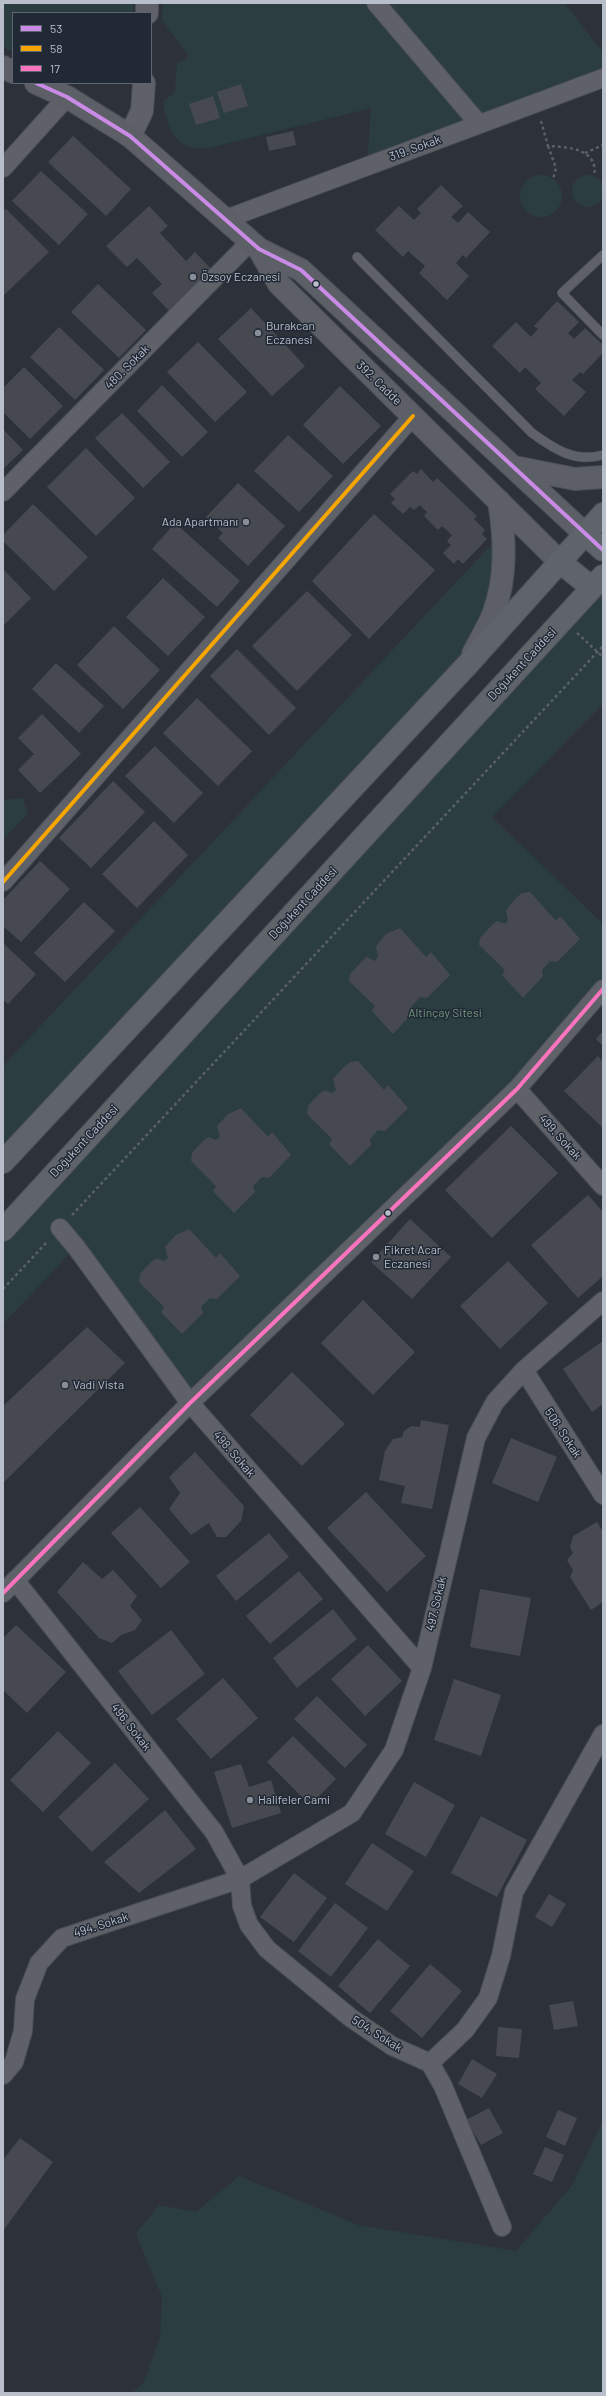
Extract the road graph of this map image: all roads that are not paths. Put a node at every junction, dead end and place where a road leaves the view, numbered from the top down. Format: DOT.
graph roads {
  1 [pos="376,3"];
  2 [pos="3,67"];
  3 [pos="12,72"];
  4 [pos="603,78"];
  5 [pos="38,84"];
  6 [pos="144,84"];
  7 [pos="67,98"];
  8 [pos="479,124"];
  9 [pos="130,136"];
  10 [pos="3,168"];
  11 [pos="226,219"];
  12 [pos="255,245"];
  13 [pos="603,255"];
  14 [pos="357,257"];
  15 [pos="603,335"];
  16 [pos="413,416"];
  17 [pos="603,455"];
  18 [pos="513,467"];
  19 [pos="603,477"];
  20 [pos="3,492"];
  21 [pos="499,501"];
  22 [pos="603,514"];
  23 [pos="585,534"];
  24 [pos="603,550"];
  25 [pos="559,561"];
  26 [pos="597,582"];
  27 [pos="469,663"];
  28 [pos="3,882"];
  29 [pos="603,989"];
  30 [pos="516,1088"];
  31 [pos="3,1162"];
  32 [pos="603,1186"];
  33 [pos="60,1228"];
  34 [pos="3,1230"];
  35 [pos="603,1301"];
  36 [pos="524,1370"];
  37 [pos="190,1403"];
  38 [pos="603,1495"];
  39 [pos="9,1586"];
  40 [pos="422,1668"];
  41 [pos="603,1734"];
  42 [pos="240,1879"];
  43 [pos="430,2063"];
  44 [pos="3,2075"];
  45 [pos="502,2227"];
  1 -- 8 [label="street"];
  2 -- 3 [label="main road"];
  4 -- 8 [label="street, 319. Sokak"];
  5 -- 7 [label="main road, 392. Cadde"];
  6 -- 9 [label="street"];
  7 -- 9 [label="main road, 392. Cadde"];
  7 -- 10 [label="street"];
  8 -- 11 [label="street, 319. Sokak"];
  9 -- 11 [label="main road, 392. Cadde"];
  11 -- 12 [label="main road, 392. Cadde"];
  12 -- 16 [label="main road, 392. Cadde"];
  12 -- 18 [label="main road, 392. Cadde"];
  12 -- 20 [label="street, 480. Sokak"];
  13 -- 15 [label="lane"];
  14 -- 17 [label="lane"];
  16 -- 21 [label="main road, 392. Cadde"];
  16 -- 28 [label="street"];
  18 -- 19 [label="main road"];
  18 -- 23 [label="main road, 392. Cadde"];
  21 -- 25 [label="main road, 392. Cadde"];
  21 -- 27 [label="main road"];
  22 -- 23 [label="main road"];
  23 -- 24 [label="main road"];
  23 -- 25 [label="main road"];
  25 -- 26 [label="main road"];
  25 -- 27 [label="main road"];
  26 -- 34 [label="main road, Doğukent Caddesi"];
  27 -- 31 [label="main road"];
  29 -- 30 [label="street"];
  30 -- 32 [label="street, 499. Sokak"];
  30 -- 37 [label="street"];
  33 -- 37 [label="street, 498. Sokak"];
  35 -- 36 [label="street, 497. Sokak"];
  36 -- 38 [label="street, 506. Sokak"];
  36 -- 40 [label="street, 497. Sokak"];
  37 -- 39 [label="street"];
  37 -- 40 [label="street, 498. Sokak"];
  39 -- 42 [label="street, 496. Sokak"];
  40 -- 42 [label="street, 497. Sokak"];
  41 -- 43 [label="street"];
  42 -- 43 [label="street, 504. Sokak"];
  42 -- 44 [label="street, 494. Sokak"];
  43 -- 45 [label="street"];
}
